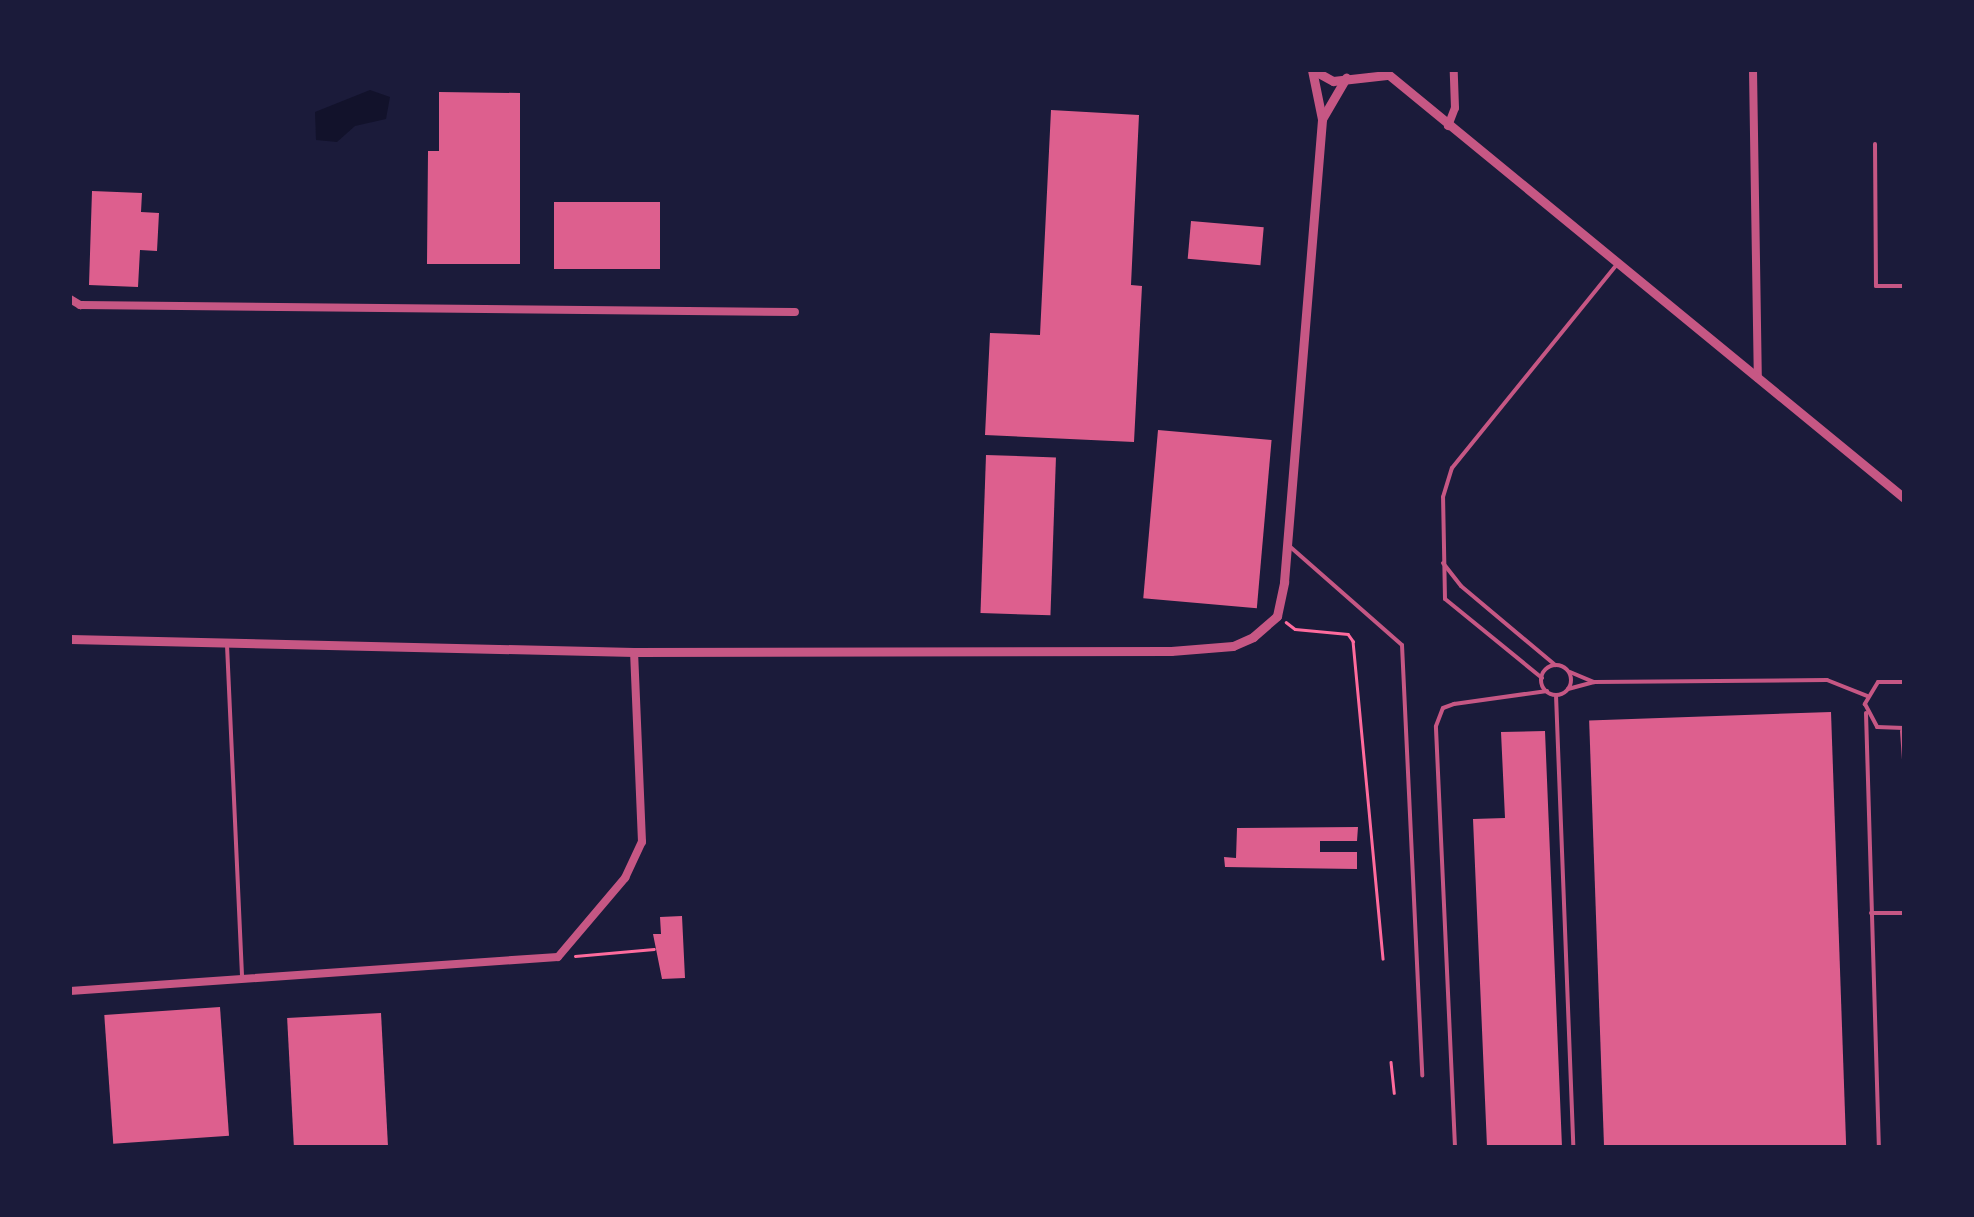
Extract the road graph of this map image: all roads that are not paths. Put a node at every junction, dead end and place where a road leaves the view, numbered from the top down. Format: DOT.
graph roads {
  1 [pos="1312,70"];
  2 [pos="1454,70"];
  3 [pos="1753,70"];
  4 [pos="1386,73"];
  5 [pos="1351,74"];
  6 [pos="1322,119"];
  7 [pos="1448,126"];
  8 [pos="1875,144"];
  9 [pos="1616,267"];
  10 [pos="1904,286"];
  11 [pos="70,299"];
  12 [pos="794,312"];
  13 [pos="1758,383"];
  14 [pos="1904,498"];
  15 [pos="1288,544"];
  16 [pos="1443,563"];
  17 [pos="70,639"];
  18 [pos="227,641"];
  19 [pos="634,652"];
  20 [pos="1555,665"];
  21 [pos="1568,671"];
  22 [pos="1542,678"];
  23 [pos="1594,682"];
  24 [pos="1904,682"];
  25 [pos="1568,688"];
  26 [pos="1547,692"];
  27 [pos="1556,694"];
  28 [pos="1867,696"];
  29 [pos="1866,713"];
  30 [pos="1903,728"];
  31 [pos="1904,761"];
  32 [pos="1870,913"];
  33 [pos="1904,913"];
  34 [pos="242,980"];
  35 [pos="70,991"];
  36 [pos="1422,1076"];
  37 [pos="1456,1147"];
  38 [pos="1572,1147"];
  39 [pos="1879,1147"];
  1 -- 5 [label="street"];
  1 -- 6 [label="street"];
  2 -- 7 [label="street"];
  3 -- 13 [label="street"];
  4 -- 5 [label="street"];
  4 -- 7 [label="street"];
  5 -- 6 [label="street"];
  6 -- 15 [label="street"];
  7 -- 9 [label="street"];
  8 -- 10 [label="lane"];
  9 -- 13 [label="street"];
  9 -- 16 [label="lane"];
  11 -- 12 [label="street"];
  13 -- 14 [label="street"];
  15 -- 19 [label="street"];
  15 -- 36 [label="lane"];
  16 -- 20 [label="lane"];
  16 -- 22 [label="lane"];
  17 -- 18 [label="street"];
  18 -- 19 [label="street"];
  18 -- 34 [label="lane"];
  19 -- 34 [label="street"];
  20 -- 21 [label="lane"];
  20 -- 22 [label="lane"];
  21 -- 23 [label="lane"];
  21 -- 25 [label="lane"];
  22 -- 26 [label="lane"];
  23 -- 25 [label="lane"];
  23 -- 28 [label="lane"];
  24 -- 28 [label="lane"];
  25 -- 27 [label="lane"];
  26 -- 27 [label="lane"];
  26 -- 37 [label="lane"];
  27 -- 38 [label="lane"];
  28 -- 29 [label="lane"];
  29 -- 30 [label="lane"];
  29 -- 32 [label="lane"];
  30 -- 31 [label="lane"];
  32 -- 33 [label="lane"];
  32 -- 39 [label="lane"];
  34 -- 35 [label="street"];
}
